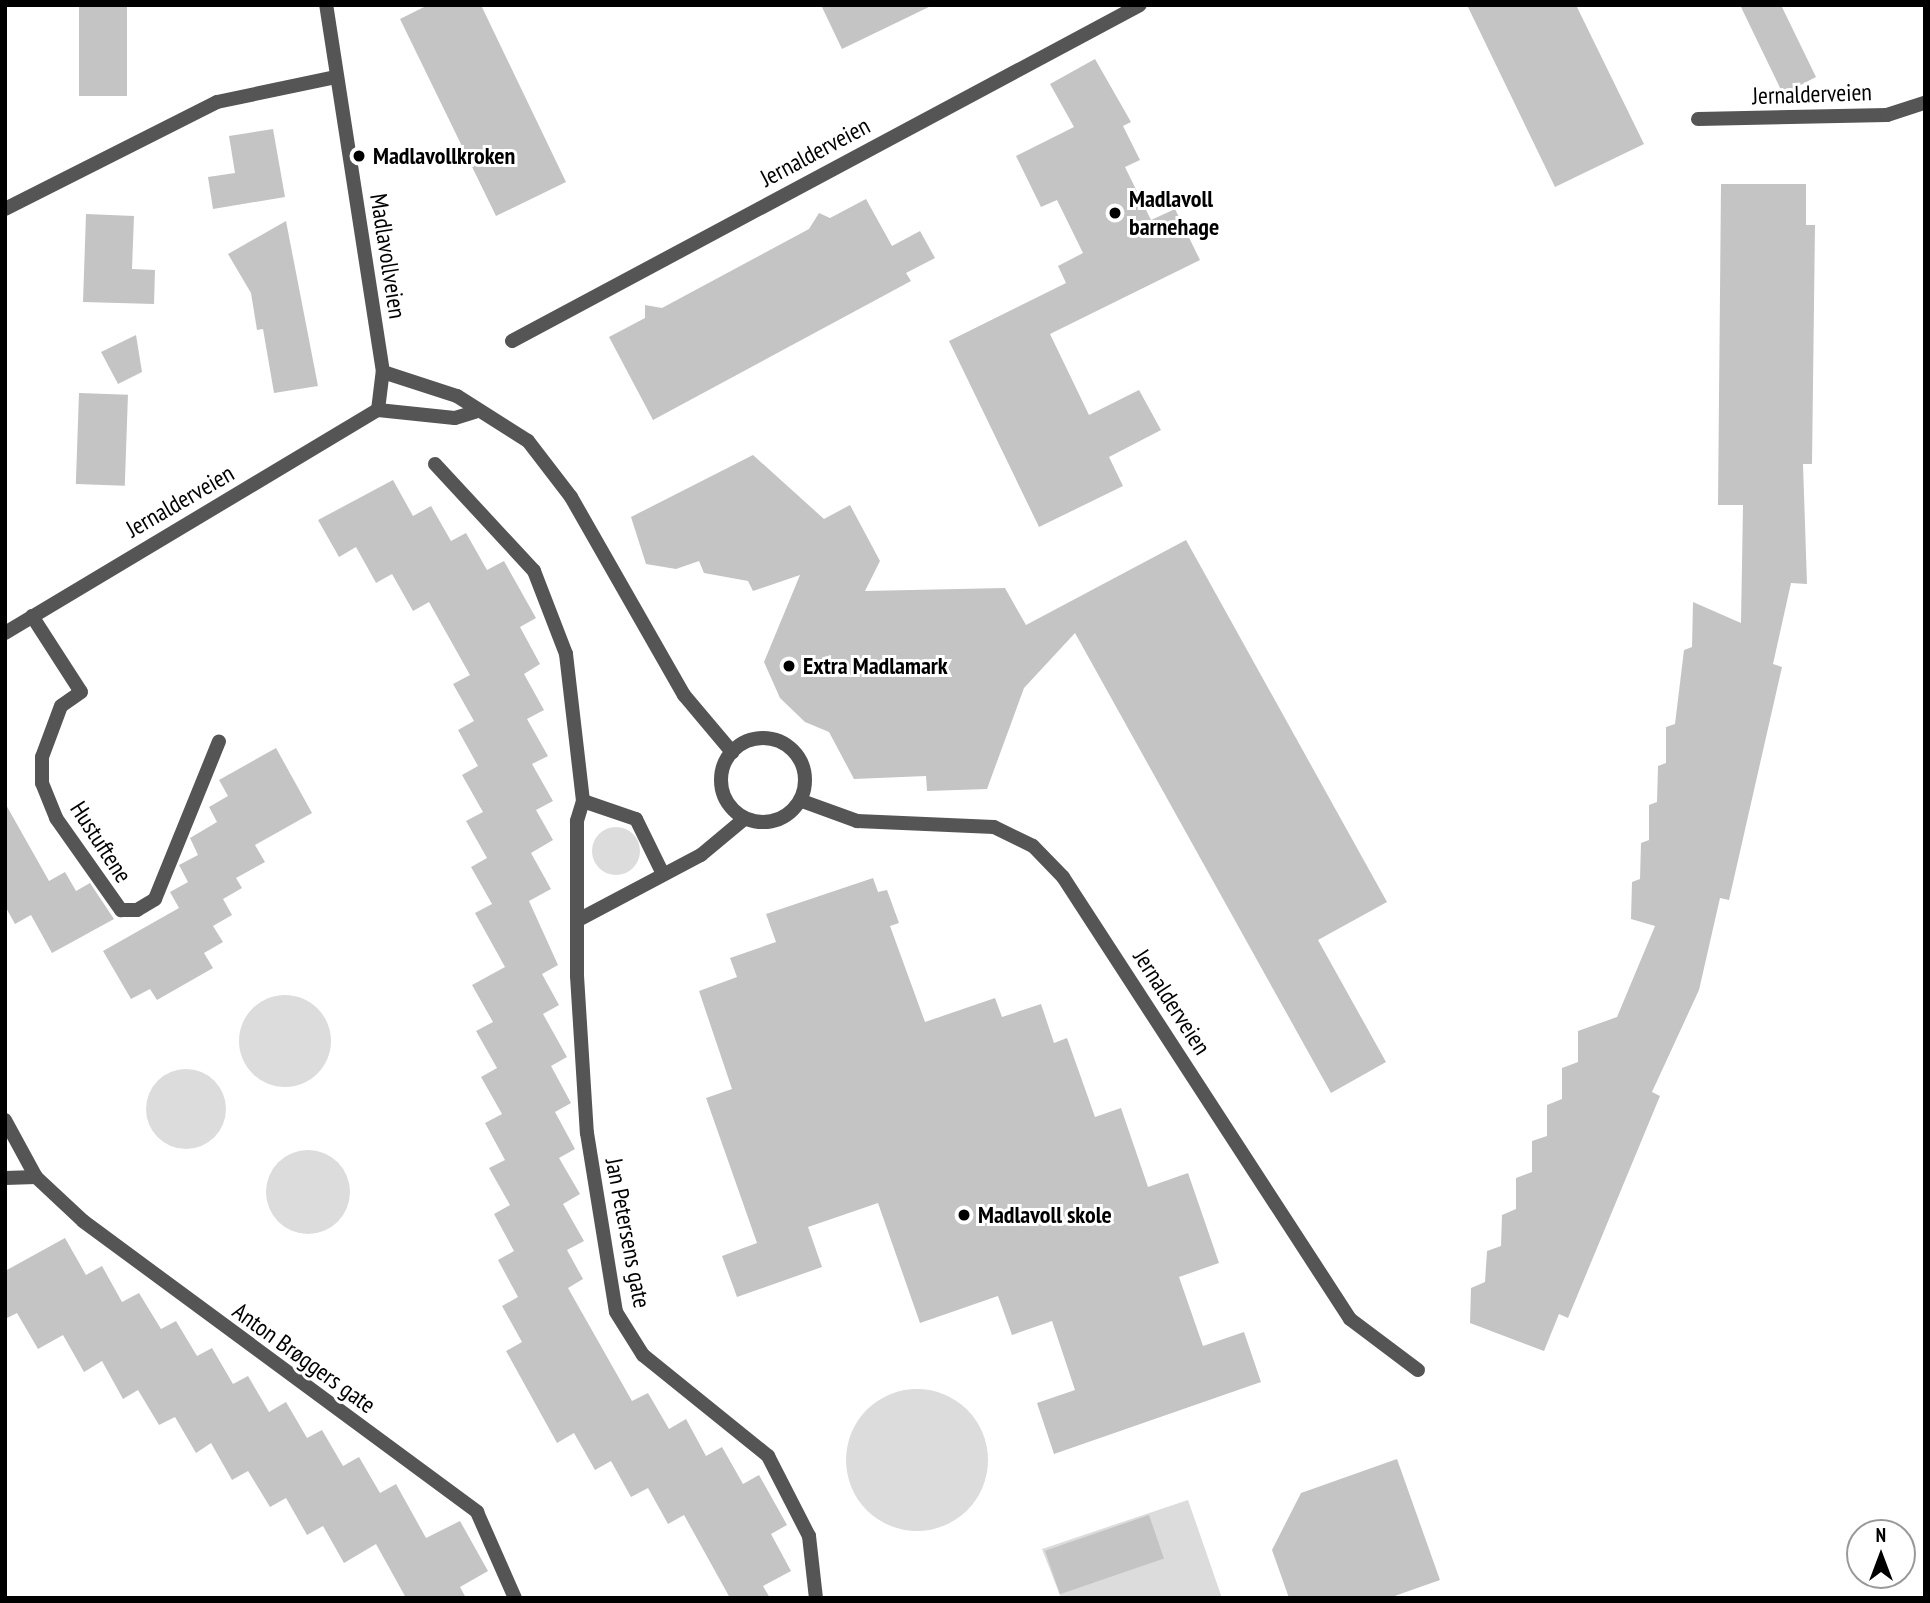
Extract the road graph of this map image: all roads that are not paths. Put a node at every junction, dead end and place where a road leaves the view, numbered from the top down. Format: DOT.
graph roads {
  1 [pos="326,5"];
  2 [pos="1139,5"];
  3 [pos="336,77"];
  4 [pos="1925,103"];
  5 [pos="1698,119"];
  6 [pos="5,208"];
  7 [pos="512,341"];
  8 [pos="383,372"];
  9 [pos="379,410"];
  10 [pos="475,412"];
  11 [pos="435,464"];
  12 [pos="32,617"];
  13 [pos="5,633"];
  14 [pos="219,741"];
  15 [pos="732,752"];
  16 [pos="583,801"];
  17 [pos="802,801"];
  18 [pos="744,819"];
  19 [pos="663,874"];
  20 [pos="580,919"];
  21 [pos="5,1120"];
  22 [pos="36,1177"];
  23 [pos="5,1178"];
  24 [pos="1418,1370"];
  25 [pos="515,1598"];
  26 [pos="816,1598"];
  1 -- 3 [label="street, Madlavollveien"];
  2 -- 7 [label="street, Jernalderveien"];
  3 -- 6 [label="street"];
  3 -- 8 [label="street, Madlavollveien"];
  4 -- 5 [label="street, Jernalderveien"];
  8 -- 9 [label="street, Madlavollveien"];
  8 -- 10 [label="street"];
  9 -- 10 [label="street"];
  9 -- 12 [label="street, Jernalderveien"];
  10 -- 15 [label="street"];
  11 -- 16 [label="street, Jan Petersens gate"];
  12 -- 13 [label="street, Jernalderveien"];
  12 -- 14 [label="street, Hustuftene"];
  15 -- 17 [label="street"];
  15 -- 18 [label="street"];
  16 -- 19 [label="street"];
  16 -- 20 [label="street, Jan Petersens gate"];
  17 -- 18 [label="street"];
  17 -- 24 [label="street, Jernalderveien"];
  18 -- 19 [label="street"];
  19 -- 20 [label="street"];
  20 -- 26 [label="street, Jan Petersens gate"];
  21 -- 22 [label="street, Anton Brøggers gate"];
  22 -- 23 [label="street"];
  22 -- 25 [label="street, Anton Brøggers gate"];
}
